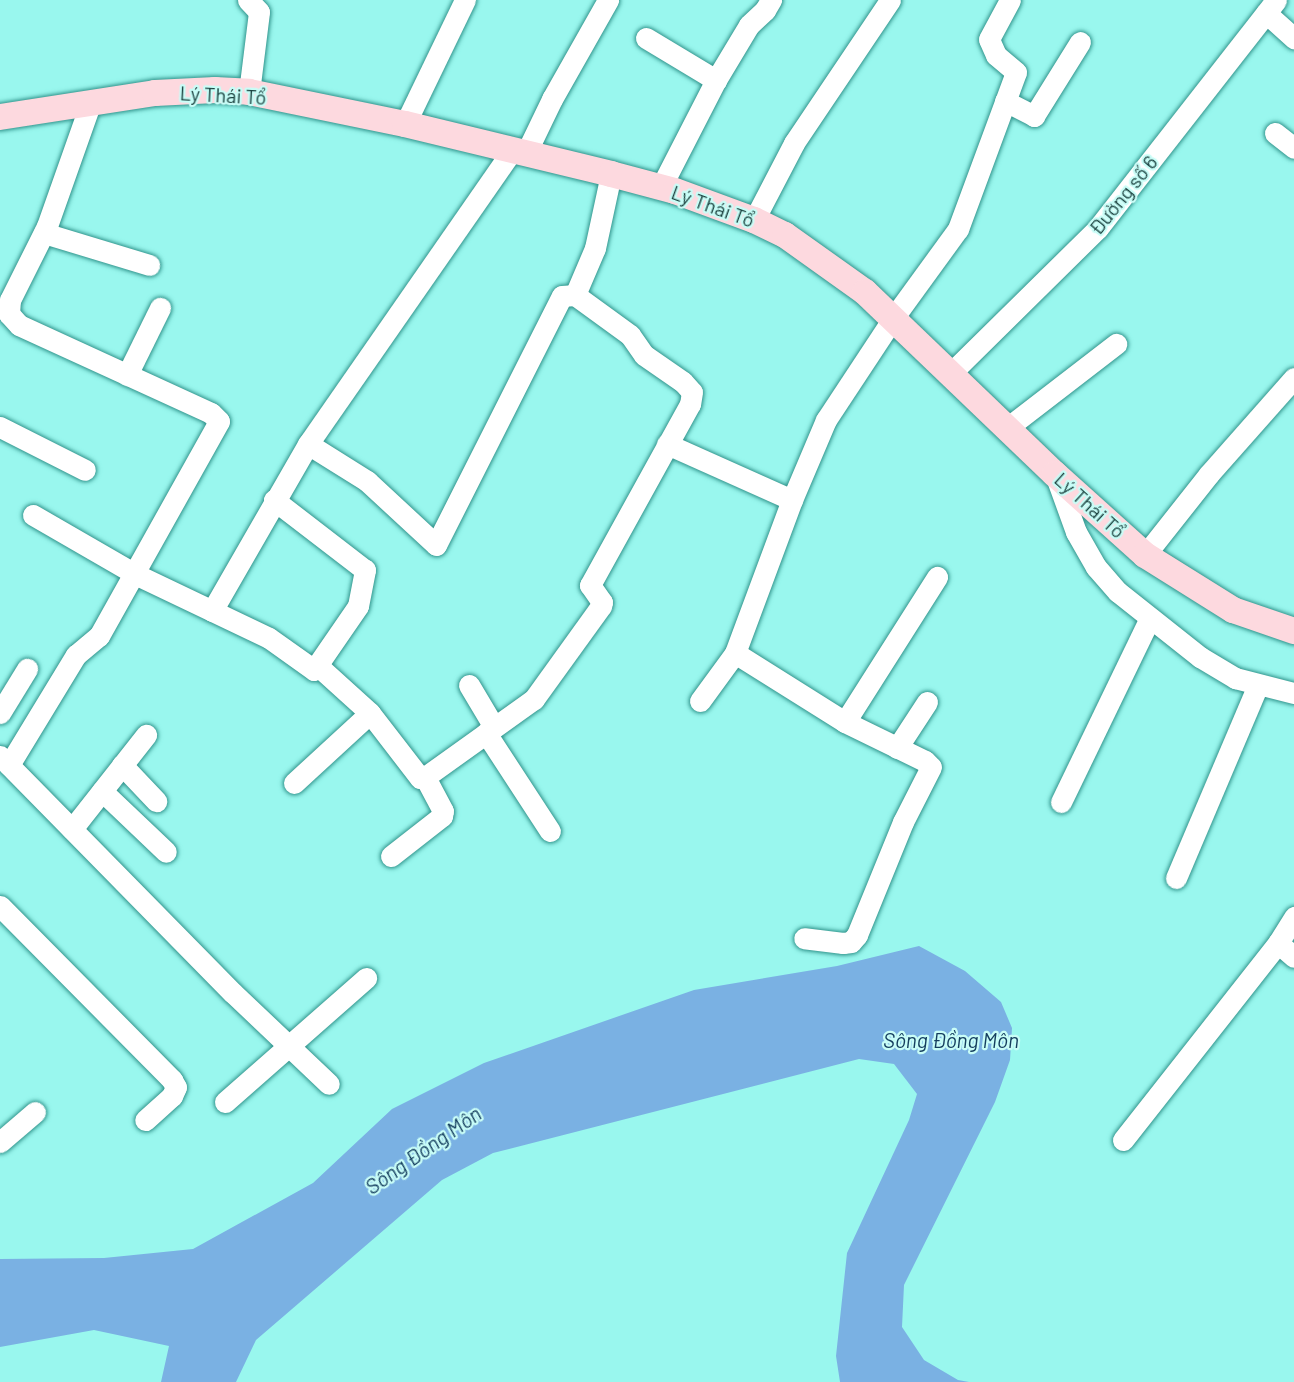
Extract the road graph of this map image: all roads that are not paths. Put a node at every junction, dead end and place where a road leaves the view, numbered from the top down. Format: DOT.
graph roads {
  1 [pos="248,0"];
  2 [pos="465,0"];
  3 [pos="608,0"];
  4 [pos="771,0"];
  5 [pos="890,0"];
  6 [pos="1010,0"];
  7 [pos="1271,6"];
  8 [pos="646,38"];
  9 [pos="1294,38"];
  10 [pos="1080,42"];
  11 [pos="716,80"];
  12 [pos="249,92"];
  13 [pos="1005,101"];
  14 [pos="91,102"];
  15 [pos="0,117"];
  16 [pos="405,124"];
  17 [pos="1275,133"];
  18 [pos="1294,148"];
  19 [pos="519,152"];
  20 [pos="611,174"];
  21 [pos="661,187"];
  22 [pos="754,220"];
  23 [pos="44,233"];
  24 [pos="149,265"];
  25 [pos="575,295"];
  26 [pos="160,308"];
  27 [pos="894,317"];
  28 [pos="1116,344"];
  29 [pos="951,373"];
  30 [pos="128,375"];
  31 [pos="1294,378"];
  32 [pos="0,428"];
  33 [pos="1007,428"];
  34 [pos="308,444"];
  35 [pos="667,444"];
  36 [pos="86,470"];
  37 [pos="1055,474"];
  38 [pos="274,500"];
  39 [pos="792,500"];
  40 [pos="33,515"];
  41 [pos="1145,555"];
  42 [pos="135,574"];
  43 [pos="937,577"];
  44 [pos="212,611"];
  45 [pos="1150,618"];
  46 [pos="1294,631"];
  47 [pos="735,652"];
  48 [pos="318,666"];
  49 [pos="27,669"];
  50 [pos="469,685"];
  51 [pos="1258,685"];
  52 [pos="1294,693"];
  53 [pos="700,701"];
  54 [pos="927,702"];
  55 [pos="0,713"];
  56 [pos="370,713"];
  57 [pos="844,722"];
  58 [pos="490,730"];
  59 [pos="146,735"];
  60 [pos="897,748"];
  61 [pos="5,760"];
  62 [pos="122,765"];
  63 [pos="425,777"];
  64 [pos="294,783"];
  65 [pos="102,791"];
  66 [pos="156,801"];
  67 [pos="1061,802"];
  68 [pos="72,829"];
  69 [pos="550,831"];
  70 [pos="166,852"];
  71 [pos="392,856"];
  72 [pos="1176,878"];
  73 [pos="0,906"];
  74 [pos="1294,917"];
  75 [pos="804,938"];
  76 [pos="1278,943"];
  77 [pos="1294,957"];
  78 [pos="366,978"];
  79 [pos="288,1046"];
  80 [pos="329,1084"];
  81 [pos="225,1102"];
  82 [pos="35,1112"];
  83 [pos="145,1120"];
  84 [pos="1123,1140"];
  85 [pos="0,1142"];
  1 -- 12 [label="street"];
  2 -- 16 [label="street"];
  3 -- 19 [label="street"];
  4 -- 11 [label="street"];
  5 -- 22 [label="street"];
  6 -- 13 [label="street"];
  7 -- 9 [label="street"];
  7 -- 29 [label="street, Đường số 6"];
  8 -- 11 [label="street"];
  10 -- 13 [label="street"];
  11 -- 21 [label="street"];
  12 -- 14 [label="main road, Lý Thái Tổ"];
  12 -- 16 [label="main road, Lý Thái Tổ"];
  13 -- 27 [label="street"];
  14 -- 15 [label="main road, Lý Thái Tổ"];
  14 -- 23 [label="street"];
  16 -- 19 [label="main road, Lý Thái Tổ"];
  17 -- 18 [label="street"];
  19 -- 20 [label="main road, Lý Thái Tổ"];
  19 -- 34 [label="street"];
  20 -- 21 [label="main road, Lý Thái Tổ"];
  20 -- 25 [label="street"];
  21 -- 22 [label="main road, Lý Thái Tổ"];
  22 -- 27 [label="main road, Lý Thái Tổ"];
  23 -- 24 [label="street"];
  23 -- 30 [label="street"];
  25 -- 34 [label="street"];
  25 -- 35 [label="street"];
  26 -- 30 [label="street"];
  27 -- 29 [label="main road, Lý Thái Tổ"];
  27 -- 39 [label="street"];
  28 -- 33 [label="street"];
  29 -- 33 [label="main road, Lý Thái Tổ"];
  30 -- 42 [label="street"];
  31 -- 41 [label="street"];
  32 -- 36 [label="street"];
  33 -- 37 [label="main road, Lý Thái Tổ"];
  34 -- 38 [label="street"];
  35 -- 39 [label="street"];
  35 -- 58 [label="street"];
  37 -- 41 [label="main road, Lý Thái Tổ"];
  37 -- 45 [label="street"];
  38 -- 44 [label="street"];
  38 -- 48 [label="street"];
  39 -- 47 [label="street"];
  40 -- 42 [label="street"];
  41 -- 46 [label="main road, Lý Thái Tổ"];
  42 -- 44 [label="street"];
  42 -- 61 [label="street"];
  43 -- 57 [label="street"];
  44 -- 48 [label="street"];
  45 -- 51 [label="street"];
  45 -- 67 [label="street"];
  47 -- 53 [label="street"];
  47 -- 57 [label="street"];
  48 -- 56 [label="street"];
  49 -- 55 [label="street"];
  50 -- 58 [label="street"];
  51 -- 52 [label="street"];
  51 -- 72 [label="street"];
  54 -- 60 [label="street"];
  56 -- 63 [label="street"];
  56 -- 64 [label="street"];
  57 -- 60 [label="street"];
  58 -- 63 [label="street"];
  58 -- 69 [label="street"];
  59 -- 62 [label="street"];
  60 -- 75 [label="street"];
  61 -- 68 [label="street"];
  62 -- 65 [label="street"];
  62 -- 66 [label="street"];
  63 -- 71 [label="street"];
  65 -- 68 [label="street"];
  65 -- 70 [label="street"];
  68 -- 79 [label="street"];
  73 -- 83 [label="street"];
  74 -- 76 [label="street"];
  76 -- 77 [label="street"];
  76 -- 84 [label="street"];
  78 -- 79 [label="street"];
  79 -- 80 [label="street"];
  79 -- 81 [label="street"];
  82 -- 85 [label="street"];
}
